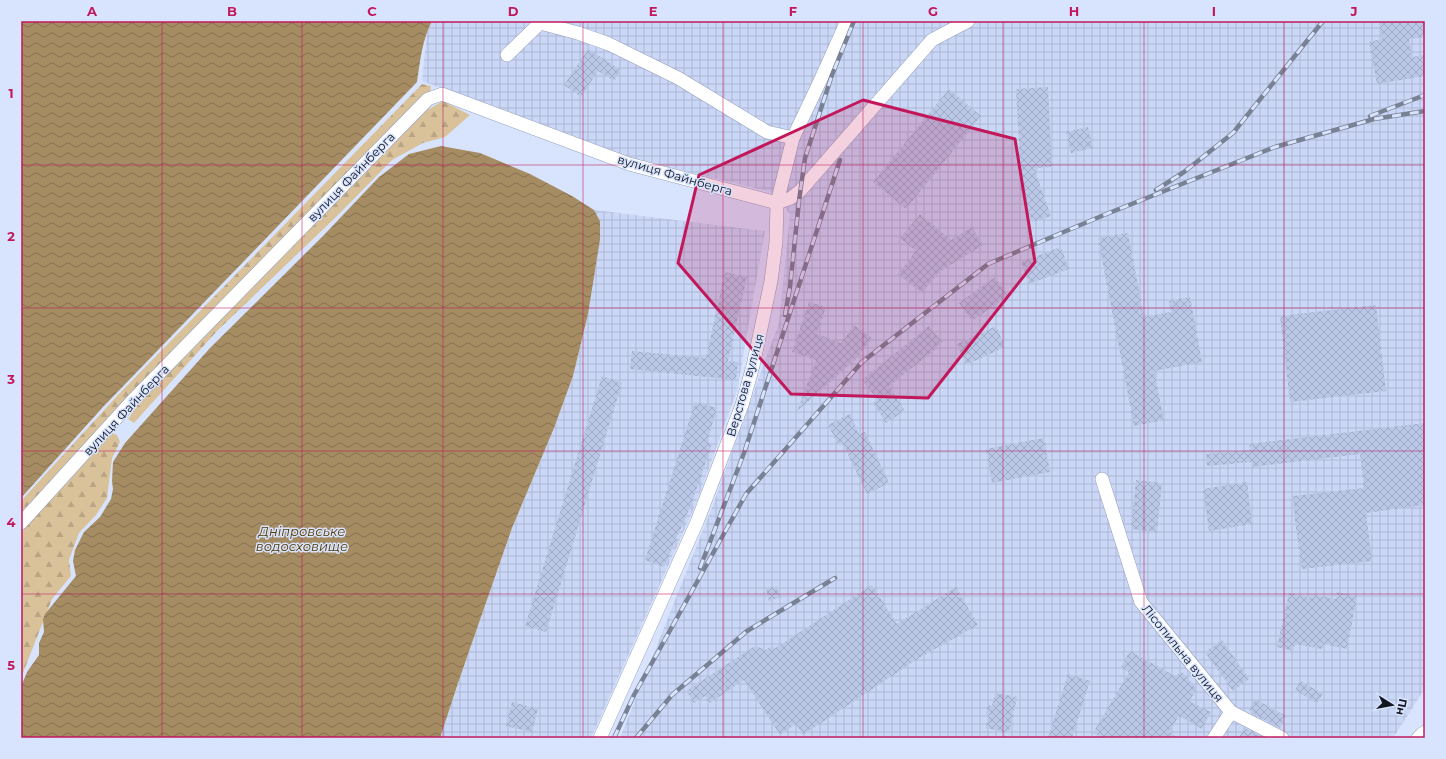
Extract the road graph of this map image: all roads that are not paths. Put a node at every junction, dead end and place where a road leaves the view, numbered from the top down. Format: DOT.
graph roads {
  1 [pos="847,21"];
  2 [pos="968,21"];
  3 [pos="507,56"];
  4 [pos="793,138"];
  5 [pos="777,203"];
  6 [pos="1102,479"];
  7 [pos="21,523"];
  8 [pos="1231,712"];
  9 [pos="1425,732"];
  10 [pos="600,738"];
  11 [pos="1214,738"];
  12 [pos="1282,738"];
  13 [pos="1418,738"];
  1 -- 4 [label="street, Верстова вулиця"];
  2 -- 5 [label="street"];
  3 -- 4 [label="street"];
  4 -- 5 [label="street, Верстова вулиця"];
  5 -- 7 [label="street, вулиця Файнберга"];
  5 -- 10 [label="street, Верстова вулиця"];
  6 -- 8 [label="street, Лісопильна вулиця"];
  8 -- 11 [label="street, Лісопильна вулиця"];
  8 -- 12 [label="street, Лісопильна вулиця"];
  9 -- 13 [label="street"];
}
